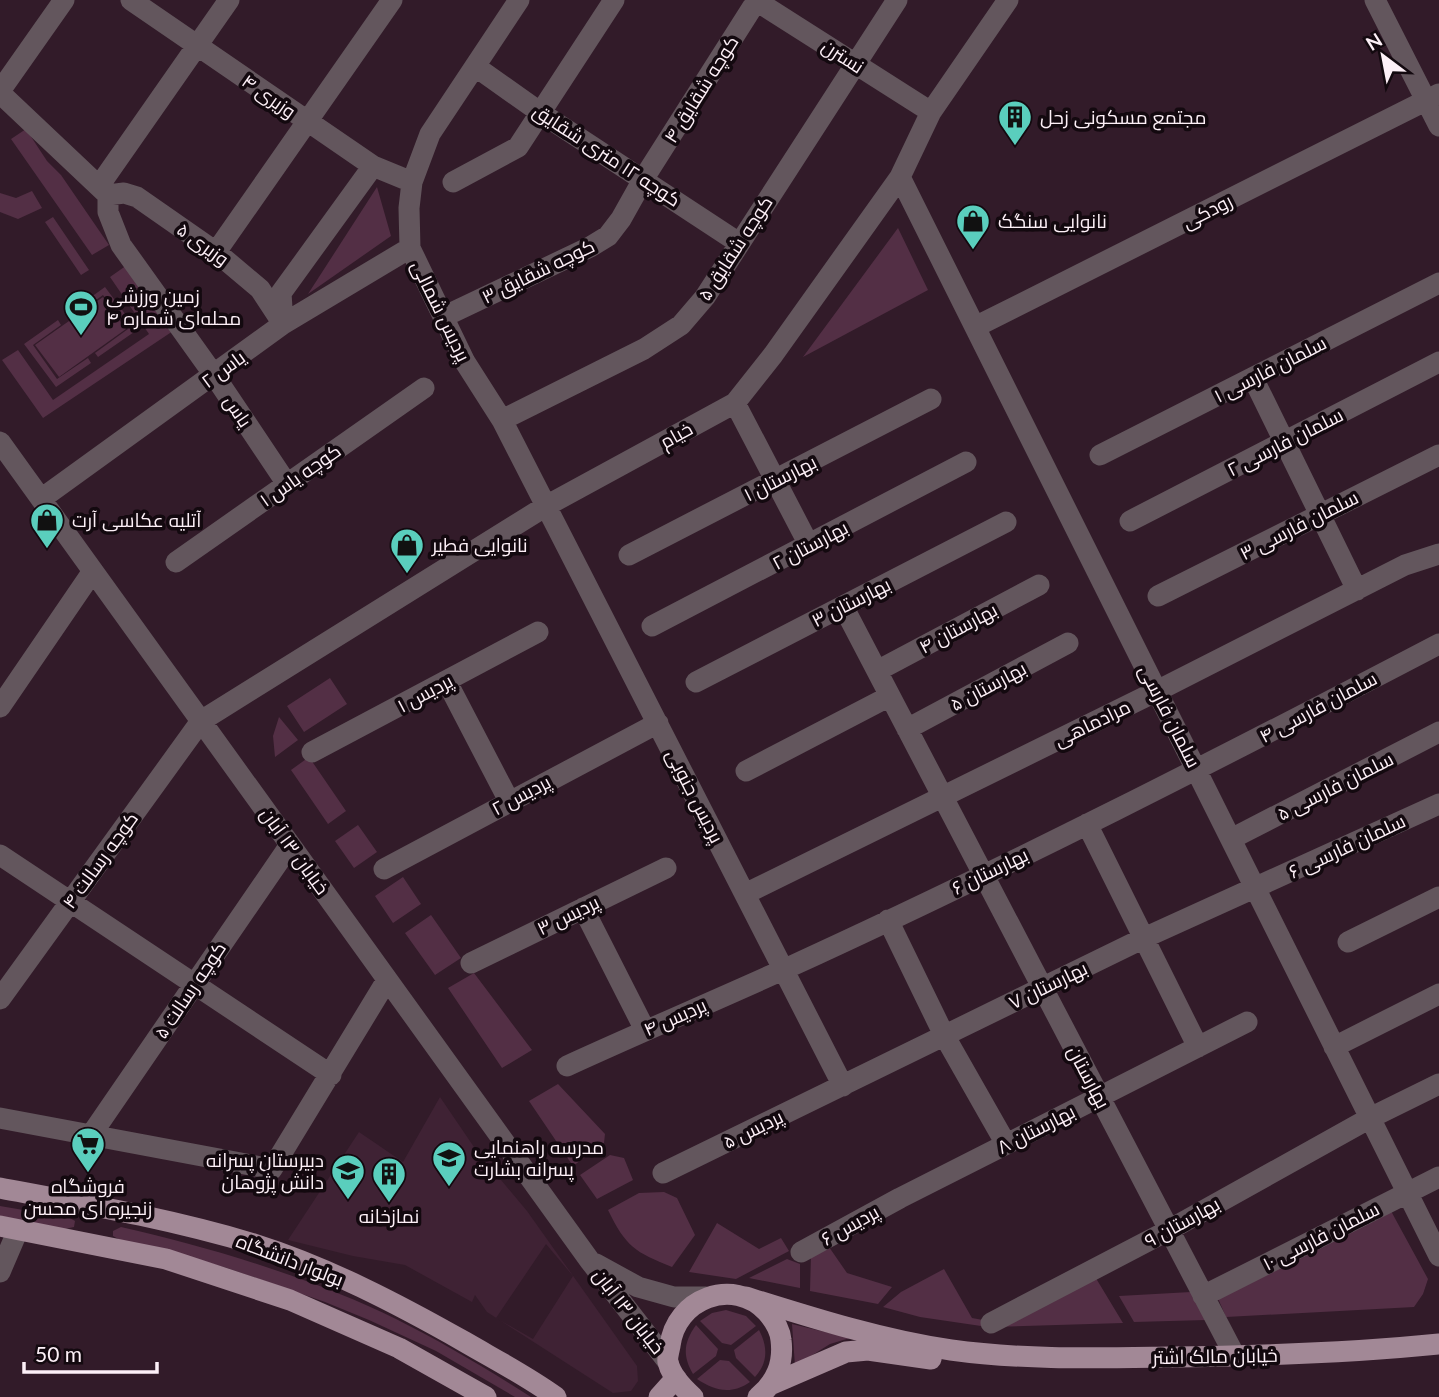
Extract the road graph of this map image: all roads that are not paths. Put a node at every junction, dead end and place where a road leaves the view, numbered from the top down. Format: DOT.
graph roads {
  1 [pos="64,0"];
  2 [pos="131,0"];
  3 [pos="229,0"];
  4 [pos="392,0"];
  5 [pos="519,0"];
  6 [pos="614,0"];
  7 [pos="757,0"];
  8 [pos="897,0"];
  9 [pos="1008,0"];
  10 [pos="1375,0"];
  11 [pos="197,46"];
  12 [pos="855,63"];
  13 [pos="476,67"];
  14 [pos="0,92"];
  15 [pos="1432,97"];
  16 [pos="930,112"];
  17 [pos="541,113"];
  18 [pos="307,122"];
  19 [pos="1439,126"];
  20 [pos="373,166"];
  21 [pos="900,177"];
  22 [pos="644,178"];
  23 [pos="412,182"];
  24 [pos="453,183"];
  25 [pos="103,191"];
  26 [pos="739,243"];
  27 [pos="410,248"];
  28 [pos="216,252"];
  29 [pos="1439,283"];
  30 [pos="443,317"];
  31 [pos="283,324"];
  32 [pos="975,327"];
  33 [pos="1439,362"];
  34 [pos="214,375"];
  35 [pos="1253,378"];
  36 [pos="424,388"];
  37 [pos="931,400"];
  38 [pos="735,403"];
  39 [pos="502,420"];
  40 [pos="0,442"];
  41 [pos="1285,443"];
  42 [pos="1100,454"];
  43 [pos="1439,455"];
  44 [pos="967,462"];
  45 [pos="775,480"];
  46 [pos="287,484"];
  47 [pos="41,499"];
  48 [pos="546,506"];
  49 [pos="1320,514"];
  50 [pos="1130,521"];
  51 [pos="1006,522"];
  52 [pos="809,545"];
  53 [pos="1439,554"];
  54 [pos="629,555"];
  55 [pos="176,562"];
  56 [pos="93,571"];
  57 [pos="1039,585"];
  58 [pos="1357,590"];
  59 [pos="1158,596"];
  60 [pos="844,606"];
  61 [pos="652,626"];
  62 [pos="538,632"];
  63 [pos="1068,643"];
  64 [pos="1439,644"];
  65 [pos="877,671"];
  66 [pos="447,682"];
  67 [pos="696,682"];
  68 [pos="1157,691"];
  69 [pos="890,696"];
  70 [pos="2,701"];
  71 [pos="201,720"];
  72 [pos="658,723"];
  73 [pos="907,729"];
  74 [pos="1439,732"];
  75 [pos="312,752"];
  76 [pos="747,771"];
  77 [pos="1196,771"];
  78 [pos="943,797"];
  79 [pos="509,801"];
  80 [pos="1439,804"];
  81 [pos="1087,824"];
  82 [pos="1231,839"];
  83 [pos="290,845"];
  84 [pos="0,855"];
  85 [pos="666,868"];
  86 [pos="384,869"];
  87 [pos="983,874"];
  88 [pos="1255,888"];
  89 [pos="745,894"];
  90 [pos="1439,897"];
  91 [pos="70,902"];
  92 [pos="583,908"];
  93 [pos="888,920"];
  94 [pos="1144,938"];
  95 [pos="1348,942"];
  96 [pos="471,963"];
  97 [pos="784,970"];
  98 [pos="387,980"];
  99 [pos="194,984"];
  100 [pos="1042,988"];
  101 [pos="1439,994"];
  102 [pos="0,999"];
  103 [pos="1247,1022"];
  104 [pos="645,1030"];
  105 [pos="944,1035"];
  106 [pos="1198,1047"];
  107 [pos="1335,1047"];
  108 [pos="566,1066"];
  109 [pos="331,1075"];
  110 [pos="1439,1084"];
  111 [pos="843,1086"];
  112 [pos="1100,1097"];
  113 [pos="0,1118"];
  114 [pos="1370,1118"];
  115 [pos="91,1135"];
  116 [pos="1006,1144"];
  117 [pos="663,1173"];
  118 [pos="1439,1177"];
  119 [pos="0,1188"];
  120 [pos="1407,1192"];
  121 [pos="900,1198"];
  122 [pos="86,1205"];
  123 [pos="9,1228"];
  124 [pos="1169,1230"];
  125 [pos="80,1242"];
  126 [pos="801,1252"];
  127 [pos="1439,1256"];
  128 [pos="590,1261"];
  129 [pos="0,1272"];
  130 [pos="1203,1296"];
  131 [pos="706,1297"];
  132 [pos="746,1297"];
  133 [pos="992,1323"];
  134 [pos="1439,1344"];
  135 [pos="992,1355"];
  136 [pos="1235,1356"];
  137 [pos="672,1370"];
  138 [pos="762,1393"];
  139 [pos="486,1397"];
  140 [pos="556,1397"];
  141 [pos="659,1397"];
  142 [pos="694,1397"];
  1 -- 14 [label="street"];
  2 -- 11 [label="street, وزیری ۴"];
  3 -- 11 [label="street"];
  4 -- 18 [label="street"];
  5 -- 13 [label="street, پردیس شمالی"];
  6 -- 17 [label="street"];
  7 -- 12 [label="street, نسترن"];
  7 -- 22 [label="street, کوچه شقایق ۴"];
  8 -- 12 [label="street, کوچه شقایق ۵"];
  9 -- 16 [label="street, خیام"];
  10 -- 15 [label="street"];
  11 -- 18 [label="street, وزیری ۴"];
  11 -- 25 [label="street"];
  12 -- 16 [label="street, نسترن"];
  12 -- 26 [label="street, کوچه شقایق ۵"];
  13 -- 17 [label="street, کوچه ۱۲ متری شقایق"];
  13 -- 23 [label="street, پردیس شمالی"];
  14 -- 25 [label="street"];
  15 -- 19 [label="street"];
  15 -- 32 [label="street, رودکی"];
  16 -- 21 [label="street, خیام"];
  17 -- 22 [label="street, کوچه ۱۲ متری شقایق"];
  17 -- 24 [label="street"];
  18 -- 20 [label="street, وزیری ۴"];
  18 -- 28 [label="street"];
  20 -- 23 [label="street, وزیری ۴"];
  20 -- 31 [label="street"];
  21 -- 32 [label="street, سلمان فارسی"];
  21 -- 38 [label="street, خیام"];
  22 -- 26 [label="street, کوچه ۱۲ متری شقایق"];
  22 -- 30 [label="street, کوچه شقایق ۳"];
  23 -- 27 [label="street, پردیس شمالی"];
  25 -- 28 [label="street, وزیری ۵"];
  25 -- 34 [label="street, یاس"];
  26 -- 39 [label="street, کوچه شقایق ۵"];
  27 -- 30 [label="street, پردیس شمالی"];
  27 -- 31 [label="street, یاس ۲"];
  28 -- 31 [label="street, وزیری ۵"];
  29 -- 35 [label="street, سلمان فارسی ۱"];
  30 -- 39 [label="street, پردیس شمالی"];
  31 -- 34 [label="street, یاس ۲"];
  32 -- 68 [label="street, سلمان فارسی"];
  33 -- 41 [label="street, سلمان فارسی ۲"];
  34 -- 46 [label="street, یاس"];
  34 -- 47 [label="street, یاس ۲"];
  35 -- 41 [label="street"];
  35 -- 42 [label="street, سلمان فارسی ۱"];
  36 -- 46 [label="street, کوچه یاس ۱"];
  37 -- 45 [label="street, بهارستان ۱"];
  38 -- 45 [label="street"];
  38 -- 48 [label="street, خیام"];
  39 -- 48 [label="street, پردیس شمالی"];
  40 -- 47 [label="street, خیابان ۱۳ آبان"];
  41 -- 49 [label="street"];
  41 -- 50 [label="street, سلمان فارسی ۲"];
  43 -- 49 [label="street, سلمان فارسی ۳"];
  44 -- 52 [label="street, بهارستان ۲"];
  45 -- 52 [label="street"];
  45 -- 54 [label="street, بهارستان ۱"];
  46 -- 55 [label="street, کوچه یاس ۱"];
  47 -- 56 [label="street, خیابان ۱۳ آبان"];
  48 -- 71 [label="street, خیام"];
  48 -- 72 [label="street, پردیس جنوبی"];
  49 -- 58 [label="street"];
  49 -- 59 [label="street, سلمان فارسی ۳"];
  51 -- 60 [label="street, بهارستان ۳"];
  52 -- 61 [label="street, بهارستان ۲"];
  53 -- 58 [label="street, مرادماهی"];
  56 -- 70 [label="street"];
  56 -- 71 [label="street, خیابان ۱۳ آبان"];
  57 -- 65 [label="street, بهارستان ۴"];
  58 -- 68 [label="street, مرادماهی"];
  60 -- 65 [label="street, بهارستان"];
  60 -- 67 [label="street, بهارستان ۳"];
  62 -- 66 [label="street, پردیس ۱"];
  63 -- 73 [label="street, بهارستان ۵"];
  64 -- 77 [label="street, سلمان فارسی ۴"];
  65 -- 69 [label="street, بهارستان"];
  66 -- 75 [label="street, پردیس ۱"];
  66 -- 79 [label="street"];
  68 -- 77 [label="street, سلمان فارسی"];
  68 -- 78 [label="street, مرادماهی"];
  69 -- 73 [label="street, بهارستان"];
  69 -- 76 [label="street"];
  71 -- 83 [label="street, خیابان ۱۳ آبان"];
  71 -- 91 [label="street, کوچه رسالت ۴"];
  72 -- 79 [label="street, پردیس ۲"];
  72 -- 89 [label="street, پردیس جنوبی"];
  73 -- 78 [label="street, بهارستان"];
  74 -- 82 [label="street, سلمان فارسی ۵"];
  77 -- 81 [label="street, بهارستان ۶"];
  77 -- 82 [label="street, سلمان فارسی"];
  78 -- 87 [label="street, بهارستان"];
  78 -- 89 [label="street, مرادماهی"];
  79 -- 86 [label="street, پردیس ۲"];
  80 -- 88 [label="street, سلمان فارسی ۶"];
  81 -- 87 [label="street, بهارستان ۶"];
  81 -- 94 [label="street"];
  82 -- 88 [label="street, سلمان فارسی"];
  83 -- 98 [label="street, خیابان ۱۳ آبان"];
  83 -- 99 [label="street, کوچه رسالت ۵"];
  84 -- 91 [label="street"];
  85 -- 92 [label="street, پردیس ۳"];
  87 -- 93 [label="street, بهارستان ۶"];
  87 -- 100 [label="street, بهارستان"];
  88 -- 94 [label="street, بهارستان ۷"];
  88 -- 107 [label="street, سلمان فارسی"];
  89 -- 97 [label="street, پردیس جنوبی"];
  90 -- 95 [label="street"];
  91 -- 99 [label="street"];
  91 -- 102 [label="street, کوچه رسالت ۴"];
  92 -- 96 [label="street, پردیس ۳"];
  92 -- 104 [label="street"];
  93 -- 97 [label="street, بهارستان ۶"];
  93 -- 105 [label="street"];
  94 -- 100 [label="street, بهارستان ۷"];
  94 -- 106 [label="street"];
  97 -- 104 [label="street, پردیس ۴"];
  97 -- 111 [label="street, پردیس جنوبی"];
  98 -- 109 [label="street"];
  98 -- 128 [label="street, خیابان ۱۳ آبان"];
  99 -- 109 [label="street"];
  99 -- 115 [label="street, کوچه رسالت ۵"];
  100 -- 105 [label="street, بهارستان ۷"];
  100 -- 112 [label="street, بهارستان"];
  101 -- 107 [label="street"];
  103 -- 106 [label="street, بهارستان ۸"];
  104 -- 108 [label="street, پردیس ۴"];
  105 -- 111 [label="street, بهارستان ۷"];
  105 -- 116 [label="street"];
  106 -- 112 [label="street, بهارستان ۸"];
  107 -- 114 [label="street, سلمان فارسی"];
  109 -- 115 [label="street"];
  110 -- 114 [label="street, بهارستان ۹"];
  111 -- 117 [label="street, پردیس ۵"];
  112 -- 116 [label="street, بهارستان ۸"];
  112 -- 124 [label="street, بهارستان"];
  113 -- 115 [label="street"];
  114 -- 120 [label="street, سلمان فارسی"];
  114 -- 124 [label="street, بهارستان ۹"];
  116 -- 121 [label="street, بهارستان ۸"];
  118 -- 120 [label="street, سلمان فارسی ۱۰"];
  119 -- 122 [label="main road, بولوار دانشگاه"];
  120 -- 127 [label="street, سلمان فارسی"];
  120 -- 130 [label="street, سلمان فارسی ۱۰"];
  121 -- 126 [label="street, پردیس ۶"];
  122 -- 125 [label="main road"];
  122 -- 140 [label="main road, بولوار دانشگاه"];
  123 -- 125 [label="main road, بولوار دانشگاه"];
  123 -- 129 [label="street"];
  124 -- 130 [label="street, بهارستان"];
  124 -- 133 [label="street, بهارستان ۹"];
  125 -- 139 [label="main road, بولوار دانشگاه"];
  128 -- 131 [label="street, خیابان ۱۳ آبان"];
  128 -- 137 [label="street, خیابان ۱۳ آبان"];
  130 -- 136 [label="street, بهارستان"];
  131 -- 132 [label="main road, خیابان مالک اشتر"];
  131 -- 137 [label="main road"];
  132 -- 135 [label="main road, خیابان مالک اشتر"];
  132 -- 138 [label="main road"];
  134 -- 136 [label="main road, خیابان مالک اشتر"];
  135 -- 136 [label="main road, خیابان مالک اشتر"];
  135 -- 138 [label="main road, خیابان مالک اشتر"];
  137 -- 141 [label="main road"];
  137 -- 142 [label="main road"];
}
